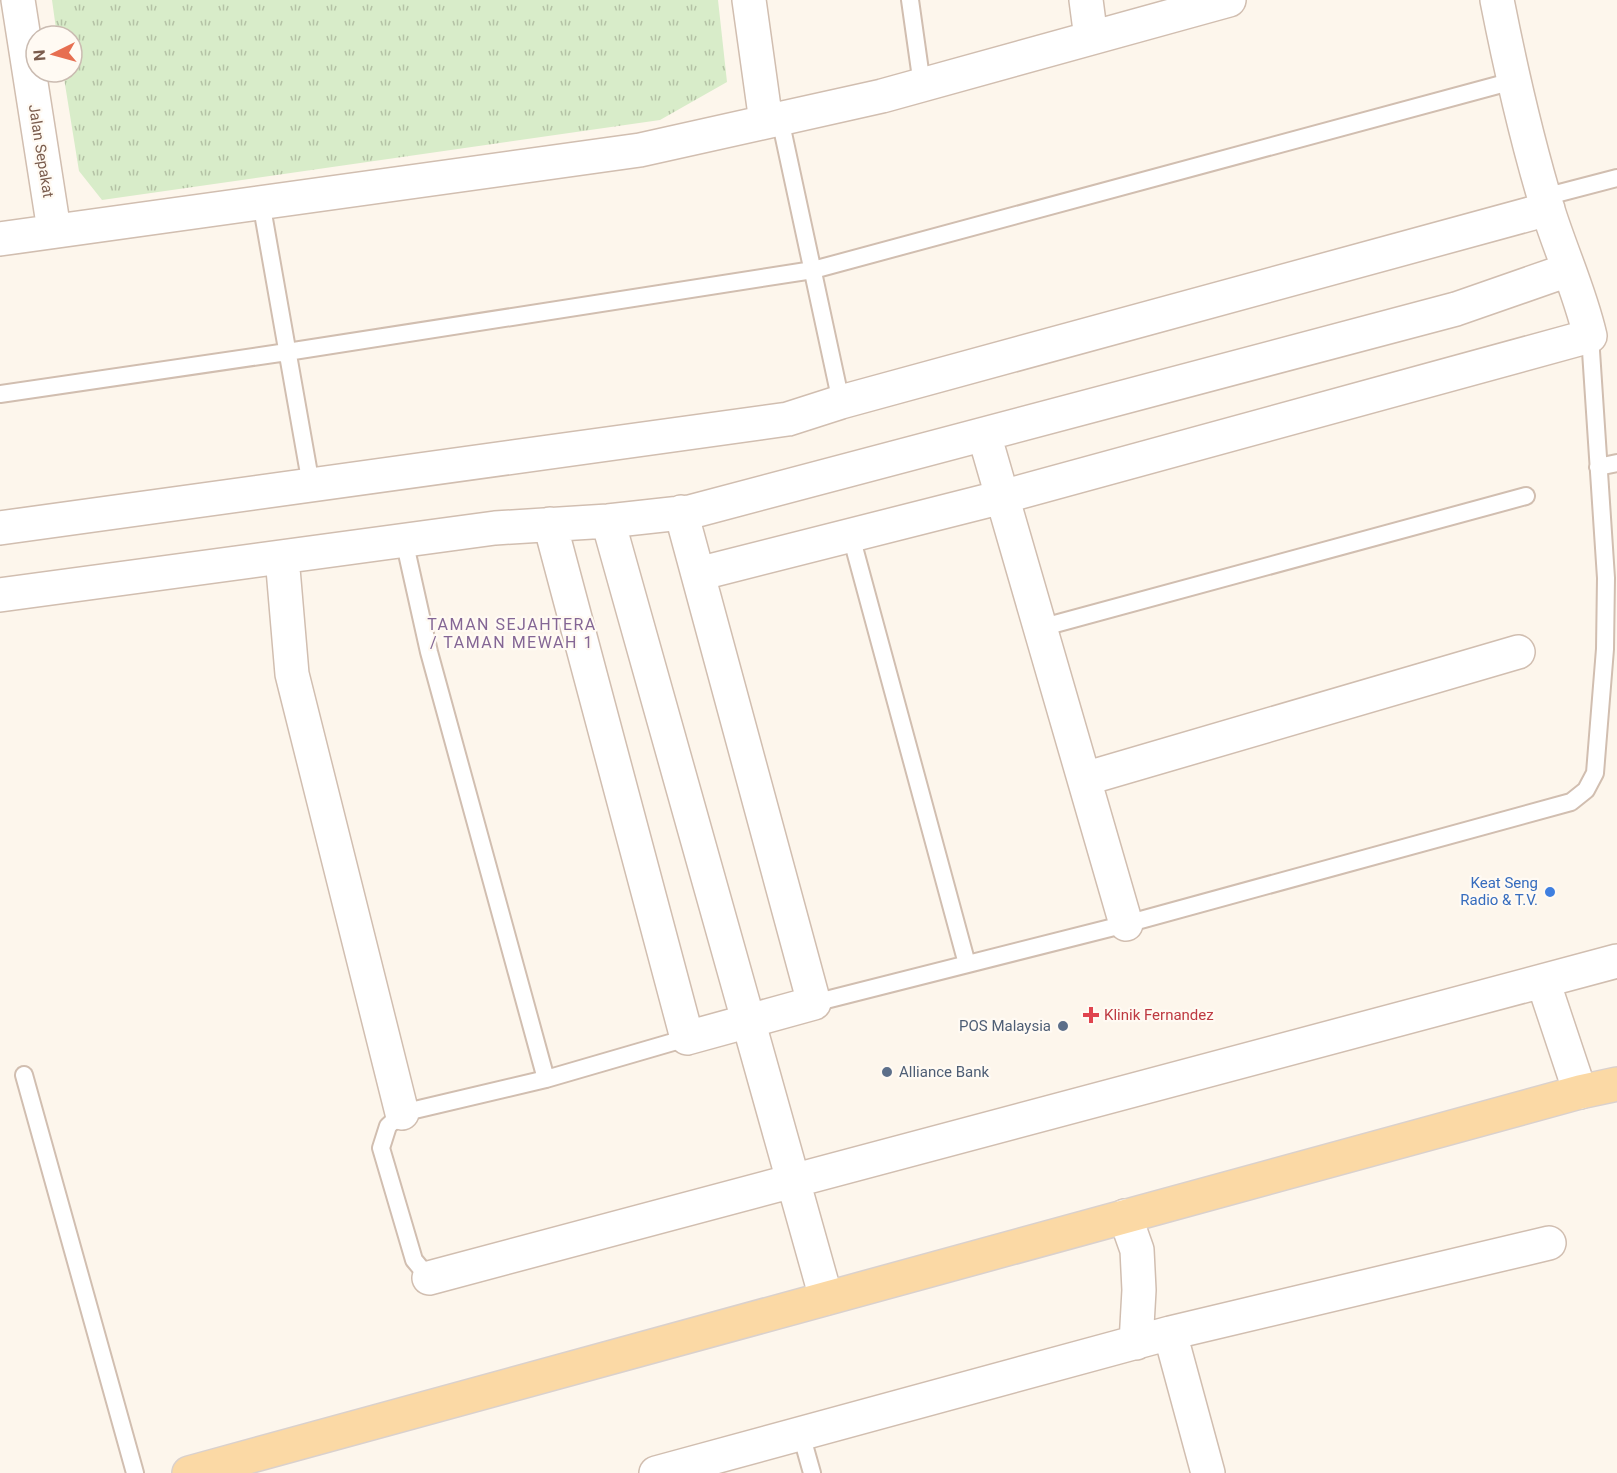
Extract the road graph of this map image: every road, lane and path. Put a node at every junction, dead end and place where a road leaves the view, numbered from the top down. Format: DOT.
graph roads {
  1 [pos="18,0"];
  2 [pos="750,0"];
  3 [pos="910,0"];
  4 [pos="1086,0"];
  5 [pos="1229,0"];
  6 [pos="1497,0"];
  7 [pos="1091,38"];
  8 [pos="1513,81"];
  9 [pos="922,85"];
  10 [pos="773,120"];
  11 [pos="1617,178"];
  12 [pos="261,202"];
  13 [pos="1546,203"];
  14 [pos="54,230"];
  15 [pos="0,239"];
  16 [pos="813,270"];
  17 [pos="1568,270"];
  18 [pos="1590,336"];
  19 [pos="287,352"];
  20 [pos="0,394"];
  21 [pos="841,402"];
  22 [pos="984,434"];
  23 [pos="1617,463"];
  24 [pos="1598,467"];
  25 [pos="311,485"];
  26 [pos="1526,496"];
  27 [pos="1002,498"];
  28 [pos="681,512"];
  29 [pos="608,521"];
  30 [pos="550,524"];
  31 [pos="0,528"];
  32 [pos="851,536"];
  33 [pos="404,540"];
  34 [pos="282,557"];
  35 [pos="698,574"];
  36 [pos="0,595"];
  37 [pos="1040,628"];
  38 [pos="1518,652"];
  39 [pos="1084,779"];
  40 [pos="1126,924"];
  41 [pos="1617,961"];
  42 [pos="967,964"];
  43 [pos="1543,981"];
  44 [pos="814,1004"];
  45 [pos="748,1021"];
  46 [pos="687,1038"];
  47 [pos="24,1075"];
  48 [pos="546,1078"];
  49 [pos="1617,1084"];
  50 [pos="1580,1092"];
  51 [pos="402,1113"];
  52 [pos="793,1181"];
  53 [pos="1125,1216"];
  54 [pos="1549,1243"];
  55 [pos="429,1278"];
  56 [pos="826,1298"];
  57 [pos="1170,1334"];
  58 [pos="1136,1343"];
  59 [pos="801,1434"];
  60 [pos="135,1473"];
  61 [pos="189,1473"];
  62 [pos="656,1473"];
  63 [pos="812,1473"];
  64 [pos="1208,1473"];
  1 -- 14 [label="street, Jalan Sepakat"];
  2 -- 10 [label="street"];
  3 -- 9 [label="lane"];
  4 -- 7 [label="street"];
  5 -- 7 [label="street"];
  6 -- 8 [label="street"];
  7 -- 9 [label="street"];
  8 -- 13 [label="street"];
  8 -- 16 [label="lane"];
  9 -- 10 [label="street"];
  10 -- 12 [label="street"];
  10 -- 16 [label="lane"];
  11 -- 13 [label="lane"];
  12 -- 14 [label="street"];
  12 -- 19 [label="lane"];
  13 -- 17 [label="street"];
  13 -- 21 [label="street"];
  14 -- 15 [label="street"];
  16 -- 19 [label="lane"];
  16 -- 21 [label="lane"];
  17 -- 18 [label="street"];
  17 -- 22 [label="street"];
  18 -- 24 [label="lane"];
  18 -- 27 [label="street"];
  19 -- 20 [label="lane"];
  19 -- 25 [label="lane"];
  21 -- 25 [label="street"];
  22 -- 27 [label="street"];
  22 -- 28 [label="street"];
  23 -- 24 [label="lane"];
  24 -- 40 [label="lane"];
  25 -- 31 [label="street"];
  26 -- 37 [label="lane"];
  27 -- 32 [label="street"];
  27 -- 37 [label="street"];
  28 -- 29 [label="street"];
  28 -- 35 [label="street"];
  29 -- 30 [label="street"];
  29 -- 45 [label="street"];
  30 -- 33 [label="street"];
  30 -- 46 [label="street"];
  32 -- 35 [label="street"];
  32 -- 42 [label="lane"];
  33 -- 34 [label="street"];
  33 -- 48 [label="lane"];
  34 -- 36 [label="street"];
  34 -- 51 [label="street"];
  35 -- 44 [label="street"];
  37 -- 39 [label="street"];
  38 -- 39 [label="street"];
  39 -- 40 [label="street"];
  40 -- 42 [label="lane"];
  41 -- 43 [label="street"];
  42 -- 44 [label="lane"];
  43 -- 50 [label="street"];
  43 -- 52 [label="street"];
  44 -- 45 [label="street"];
  45 -- 46 [label="street"];
  45 -- 52 [label="street"];
  46 -- 48 [label="lane"];
  47 -- 60 [label="lane"];
  48 -- 51 [label="lane"];
  49 -- 50 [label="main road"];
  50 -- 53 [label="main road"];
  51 -- 55 [label="lane"];
  52 -- 55 [label="street"];
  52 -- 56 [label="street"];
  53 -- 56 [label="main road"];
  53 -- 58 [label="street"];
  54 -- 57 [label="street"];
  56 -- 61 [label="main road"];
  57 -- 58 [label="street"];
  57 -- 64 [label="street"];
  58 -- 59 [label="street"];
  59 -- 62 [label="street"];
  59 -- 63 [label="lane"];
}
